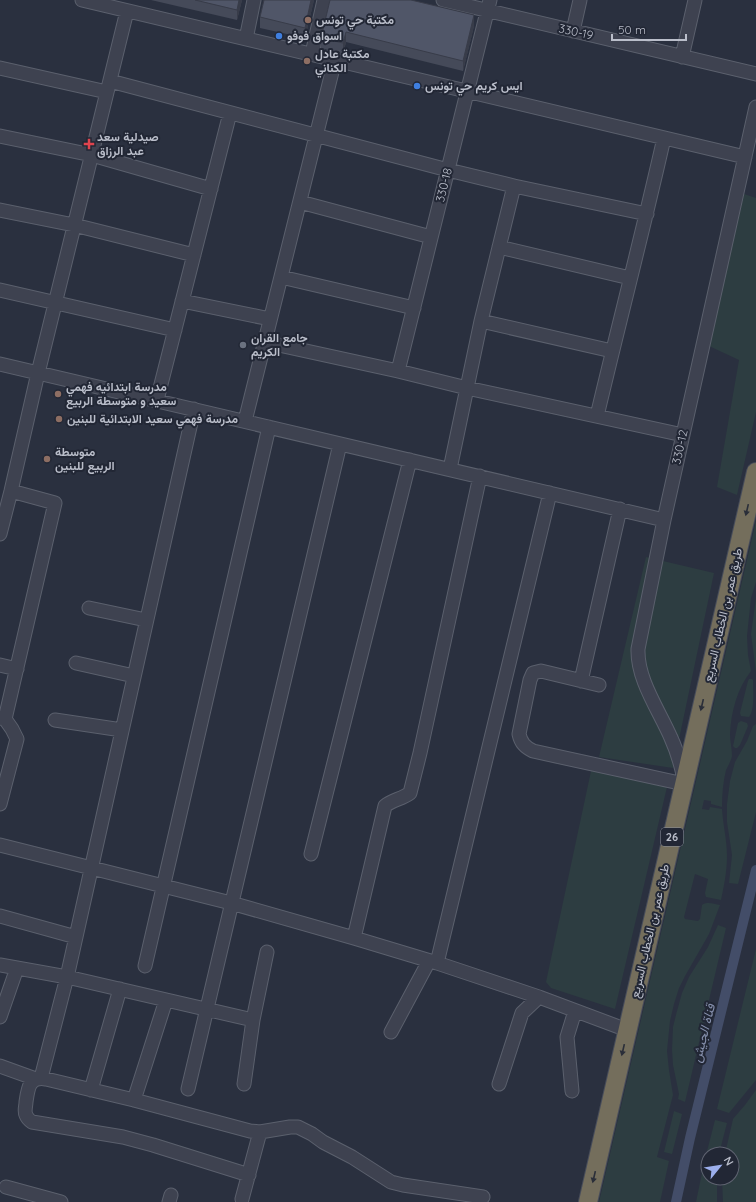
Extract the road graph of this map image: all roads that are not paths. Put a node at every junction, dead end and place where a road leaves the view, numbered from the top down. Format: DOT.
graph roads {
  1 [pos="82,0"];
  2 [pos="254,0"];
  3 [pos="324,0"];
  4 [pos="443,0"];
  5 [pos="580,0"];
  6 [pos="695,0"];
  7 [pos="489,5"];
  8 [pos="127,11"];
  9 [pos="573,31"];
  10 [pos="246,39"];
  11 [pos="312,54"];
  12 [pos="682,57"];
  13 [pos="335,60"];
  14 [pos="0,68"];
  15 [pos="756,74"];
  16 [pos="108,86"];
  17 [pos="468,91"];
  18 [pos="756,107"];
  19 [pos="230,113"];
  20 [pos="0,136"];
  21 [pos="316,136"];
  22 [pos="664,138"];
  23 [pos="92,155"];
  24 [pos="745,157"];
  25 [pos="448,170"];
  26 [pos="514,186"];
  27 [pos="211,188"];
  28 [pos="300,202"];
  29 [pos="0,210"];
  30 [pos="647,214"];
  31 [pos="74,225"];
  32 [pos="431,237"];
  33 [pos="499,247"];
  34 [pos="194,255"];
  35 [pos="281,277"];
  36 [pos="630,278"];
  37 [pos="0,290"];
  38 [pos="182,301"];
  39 [pos="55,303"];
  40 [pos="414,308"];
  41 [pos="270,319"];
  42 [pos="481,320"];
  43 [pos="175,330"];
  44 [pos="265,342"];
  45 [pos="612,352"];
  46 [pos="0,364"];
  47 [pos="398,371"];
  48 [pos="38,373"];
  49 [pos="467,388"];
  50 [pos="157,400"];
  51 [pos="194,409"];
  52 [pos="597,416"];
  53 [pos="245,421"];
  54 [pos="269,427"];
  55 [pos="683,435"];
  56 [pos="340,444"];
  57 [pos="410,460"];
  58 [pos="450,469"];
  59 [pos="756,472"];
  60 [pos="480,476"];
  61 [pos="12,491"];
  62 [pos="550,493"];
  63 [pos="620,509"];
  64 [pos="664,520"];
  65 [pos="0,534"];
  66 [pos="89,608"];
  67 [pos="146,620"];
  68 [pos="76,663"];
  69 [pos="0,665"];
  70 [pos="17,669"];
  71 [pos="134,676"];
  72 [pos="581,681"];
  73 [pos="600,685"];
  74 [pos="2,718"];
  75 [pos="55,720"];
  76 [pos="122,730"];
  77 [pos="684,783"];
  78 [pos="0,804"];
  79 [pos="0,845"];
  80 [pos="311,854"];
  81 [pos="91,869"];
  82 [pos="164,887"];
  83 [pos="231,903"];
  84 [pos="0,916"];
  85 [pos="76,937"];
  86 [pos="354,938"];
  87 [pos="267,952"];
  88 [pos="433,962"];
  89 [pos="0,965"];
  90 [pos="145,966"];
  91 [pos="16,968"];
  92 [pos="67,977"];
  93 [pos="120,989"];
  94 [pos="539,997"];
  95 [pos="166,1000"];
  96 [pos="206,1009"];
  97 [pos="575,1011"];
  98 [pos="0,1017"];
  99 [pos="253,1020"];
  100 [pos="627,1030"];
  101 [pos="391,1032"];
  102 [pos="0,1066"];
  103 [pos="38,1079"];
  104 [pos="244,1084"];
  105 [pos="499,1084"];
  106 [pos="188,1089"];
  107 [pos="91,1090"];
  108 [pos="572,1091"];
  109 [pos="134,1100"];
  110 [pos="260,1132"];
  111 [pos="249,1175"];
  112 [pos="6,1188"];
  113 [pos="483,1197"];
  114 [pos="242,1199"];
  115 [pos="56,1201"];
  116 [pos="588,1202"];
  1 -- 8 [label="street"];
  2 -- 10 [label="street"];
  3 -- 11 [label="street"];
  4 -- 7 [label="street, 330-19"];
  5 -- 9 [label="street"];
  6 -- 12 [label="street"];
  7 -- 9 [label="street, 330-19"];
  7 -- 17 [label="street, 330-18"];
  8 -- 10 [label="street"];
  8 -- 16 [label="street"];
  9 -- 12 [label="street, 330-19"];
  10 -- 11 [label="street"];
  11 -- 13 [label="street"];
  12 -- 15 [label="street, 330-19"];
  13 -- 17 [label="street"];
  13 -- 21 [label="street"];
  14 -- 16 [label="street"];
  16 -- 19 [label="street"];
  16 -- 23 [label="street"];
  17 -- 22 [label="street"];
  17 -- 25 [label="street, 330-18"];
  18 -- 24 [label="street, 330-12"];
  19 -- 21 [label="street"];
  19 -- 27 [label="street"];
  20 -- 23 [label="street"];
  21 -- 25 [label="street"];
  21 -- 28 [label="street"];
  22 -- 24 [label="street"];
  22 -- 30 [label="street"];
  23 -- 27 [label="street"];
  23 -- 31 [label="street"];
  24 -- 55 [label="street, 330-12"];
  25 -- 26 [label="street"];
  25 -- 32 [label="street, 330-18"];
  26 -- 30 [label="street"];
  26 -- 33 [label="street"];
  27 -- 34 [label="street"];
  28 -- 32 [label="street"];
  28 -- 35 [label="street"];
  29 -- 31 [label="street"];
  30 -- 36 [label="street"];
  31 -- 34 [label="street"];
  31 -- 39 [label="street"];
  32 -- 40 [label="street, 330-18"];
  33 -- 36 [label="street"];
  33 -- 42 [label="street"];
  34 -- 38 [label="street"];
  35 -- 40 [label="street"];
  35 -- 41 [label="street"];
  36 -- 45 [label="street"];
  37 -- 39 [label="street"];
  38 -- 41 [label="street"];
  38 -- 43 [label="street"];
  39 -- 43 [label="street"];
  39 -- 48 [label="street"];
  40 -- 47 [label="street, 330-18"];
  41 -- 44 [label="street"];
  42 -- 45 [label="street"];
  42 -- 49 [label="street"];
  43 -- 50 [label="street"];
  44 -- 47 [label="street"];
  44 -- 53 [label="street"];
  45 -- 52 [label="street"];
  46 -- 48 [label="street"];
  47 -- 49 [label="street"];
  48 -- 50 [label="street"];
  48 -- 61 [label="street"];
  49 -- 52 [label="street"];
  49 -- 58 [label="street"];
  50 -- 51 [label="street"];
  51 -- 53 [label="street"];
  51 -- 67 [label="street"];
  52 -- 55 [label="street"];
  53 -- 54 [label="street"];
  54 -- 56 [label="street"];
  54 -- 82 [label="street"];
  55 -- 64 [label="street, 330-12"];
  56 -- 57 [label="street"];
  56 -- 83 [label="street"];
  57 -- 58 [label="street"];
  57 -- 80 [label="street"];
  58 -- 60 [label="street"];
  59 -- 77 [label="highway, طريق عمر بن الخطاب السريع / 26, one-way"];
  60 -- 62 [label="street"];
  60 -- 86 [label="street"];
  61 -- 65 [label="street"];
  61 -- 70 [label="street"];
  62 -- 63 [label="street"];
  62 -- 88 [label="street"];
  63 -- 64 [label="street"];
  63 -- 72 [label="street"];
  64 -- 77 [label="street, 330-12"];
  66 -- 67 [label="street"];
  67 -- 71 [label="street"];
  68 -- 71 [label="street"];
  69 -- 70 [label="street"];
  70 -- 74 [label="street"];
  71 -- 76 [label="street"];
  72 -- 73 [label="street"];
  72 -- 77 [label="street"];
  74 -- 78 [label="street"];
  75 -- 76 [label="street"];
  76 -- 81 [label="street"];
  77 -- 100 [label="highway, طريق عمر بن الخطاب السريع / 26"];
  79 -- 81 [label="street"];
  81 -- 82 [label="street"];
  81 -- 85 [label="street"];
  82 -- 83 [label="street"];
  82 -- 90 [label="street"];
  83 -- 86 [label="street"];
  83 -- 96 [label="street"];
  84 -- 85 [label="street"];
  85 -- 92 [label="street"];
  86 -- 88 [label="street"];
  87 -- 99 [label="street"];
  88 -- 94 [label="street"];
  88 -- 101 [label="street"];
  89 -- 91 [label="street"];
  91 -- 92 [label="street"];
  91 -- 98 [label="street"];
  92 -- 93 [label="street"];
  92 -- 103 [label="street"];
  93 -- 95 [label="street"];
  93 -- 107 [label="street"];
  94 -- 97 [label="street"];
  94 -- 105 [label="street"];
  95 -- 96 [label="street"];
  95 -- 109 [label="street"];
  96 -- 99 [label="street"];
  96 -- 106 [label="street"];
  97 -- 100 [label="street"];
  97 -- 108 [label="street"];
  99 -- 104 [label="street"];
  100 -- 116 [label="highway, طريق عمر بن الخطاب السريع / 26, one-way"];
  102 -- 103 [label="street"];
  103 -- 107 [label="street"];
  103 -- 111 [label="street"];
  107 -- 109 [label="street"];
  109 -- 110 [label="street"];
  110 -- 111 [label="street"];
  110 -- 113 [label="street"];
  111 -- 114 [label="street"];
  112 -- 115 [label="street"];
}
